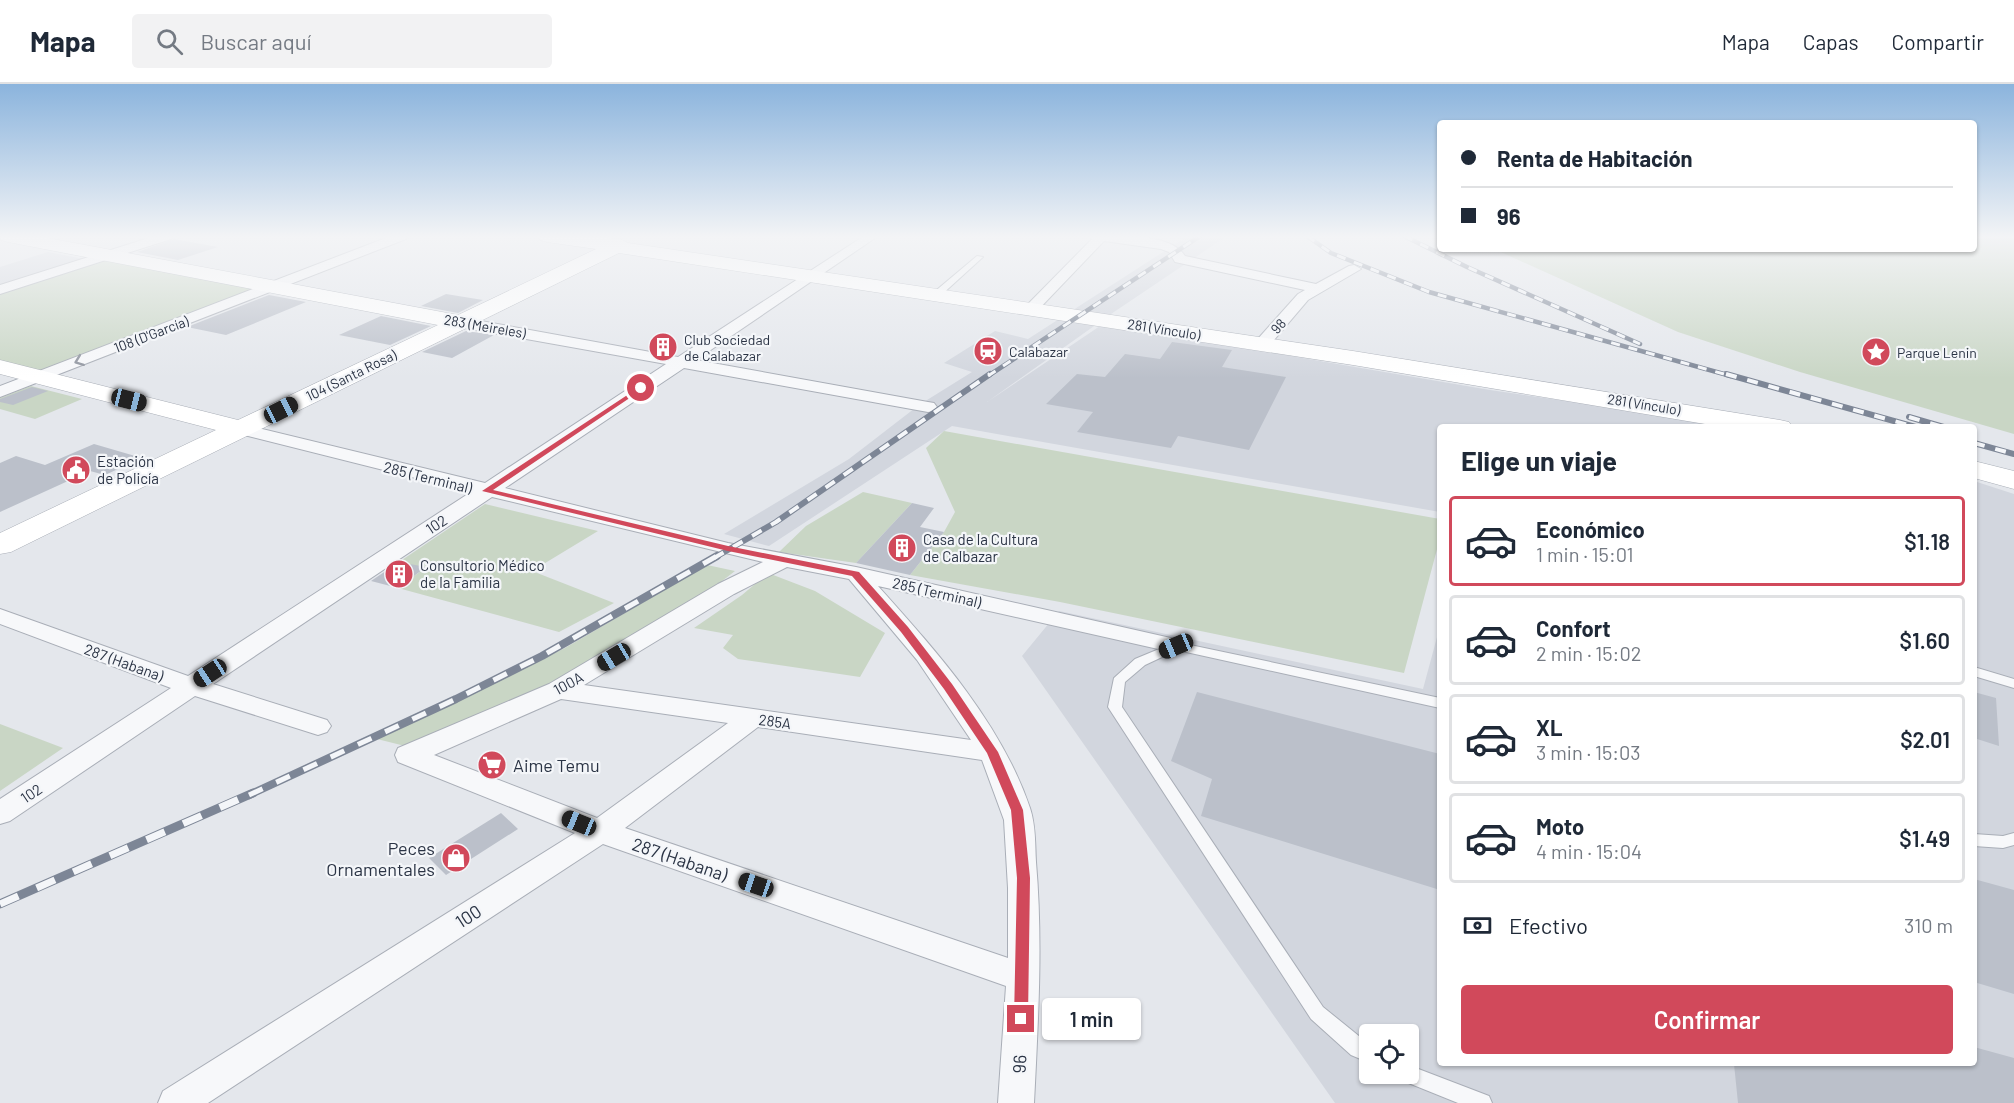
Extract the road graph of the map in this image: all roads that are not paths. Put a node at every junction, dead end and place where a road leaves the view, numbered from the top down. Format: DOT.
graph roads {
  1 [pos="20,284"];
  2 [pos="253,284"];
  3 [pos="280,284"];
  4 [pos="539,284"];
  5 [pos="798,284"];
  6 [pos="860,284"];
  7 [pos="949,284"];
  8 [pos="1056,284"];
  9 [pos="1294,284"];
  10 [pos="1324,284"];
  11 [pos="271,287"];
  12 [pos="1315,288"];
  13 [pos="0,290"];
  14 [pos="936,295"];
  15 [pos="1031,309"];
  16 [pos="459,322"];
  17 [pos="1262,344"];
  18 [pos="679,362"];
  19 [pos="0,368"];
  20 [pos="38,377"];
  21 [pos="0,392"];
  22 [pos="928,407"];
  23 [pos="1755,424"];
  24 [pos="242,429"];
  25 [pos="1977,470"];
  26 [pos="2014,480"];
  27 [pos="486,491"];
  28 [pos="0,545"];
  29 [pos="782,561"];
  30 [pos="856,574"];
  31 [pos="0,616"];
  32 [pos="1176,646"];
  33 [pos="1977,672"];
  34 [pos="2014,684"];
  35 [pos="190,686"];
  36 [pos="558,690"];
  37 [pos="1437,703"];
  38 [pos="753,718"];
  39 [pos="318,726"];
  40 [pos="993,752"];
  41 [pos="408,754"];
  42 [pos="0,813"];
  43 [pos="600,831"];
  44 [pos="2014,839"];
  45 [pos="1977,840"];
  46 [pos="1023,978"];
  47 [pos="1359,1050"];
  48 [pos="1419,1078"];
  49 [pos="176,1103"];
  50 [pos="1016,1103"];
  51 [pos="1482,1103"];
  1 -- 13 [label="street"];
  2 -- 11 [label="main road, 283 (Meireles)"];
  3 -- 11 [label="street, 108 (D'García)"];
  4 -- 16 [label="main road, 104 (Santa Rosa)"];
  5 -- 18 [label="street, 102"];
  6 -- 14 [label="main road, 281 (Vínculo)"];
  7 -- 14 [label="lane"];
  8 -- 15 [label="street"];
  9 -- 12 [label="street"];
  10 -- 12 [label="street, 98"];
  11 -- 16 [label="main road, 283 (Meireles)"];
  11 -- 20 [label="street, 108 (D'García), one-way"];
  12 -- 17 [label="street, 98"];
  14 -- 15 [label="main road, 281 (Vínculo)"];
  15 -- 17 [label="main road, 281 (Vínculo)"];
  16 -- 18 [label="street, 283 (Meireles)"];
  16 -- 24 [label="main road, 104 (Santa Rosa)"];
  17 -- 23 [label="main road, 281 (Vínculo)"];
  18 -- 22 [label="street, 283 (Meireles)"];
  18 -- 27 [label="street, 102"];
  19 -- 20 [label="main road, 285 (Terminal)"];
  20 -- 21 [label="street, 108 (D'García)"];
  20 -- 24 [label="main road, 285 (Terminal)"];
  24 -- 27 [label="street, 285 (Terminal)"];
  24 -- 28 [label="main road, 104 (Santa Rosa)"];
  25 -- 26 [label="main road"];
  27 -- 29 [label="street, 285 (Terminal)"];
  27 -- 35 [label="street, 102"];
  29 -- 30 [label="street, 285 (Terminal)"];
  29 -- 36 [label="street, 100A"];
  30 -- 32 [label="street, 285 (Terminal)"];
  30 -- 40 [label="street, 96"];
  31 -- 35 [label="street, 287 (Habana)"];
  32 -- 37 [label="lane"];
  32 -- 47 [label="lane"];
  33 -- 34 [label="lane"];
  35 -- 39 [label="street, 287 (Habana)"];
  35 -- 42 [label="street, 102"];
  36 -- 38 [label="street, 285A"];
  36 -- 41 [label="street, 100A"];
  38 -- 40 [label="street, 285A"];
  38 -- 43 [label="street, 100"];
  40 -- 46 [label="street, 96"];
  41 -- 43 [label="street, 287 (Habana)"];
  43 -- 46 [label="street, 287 (Habana)"];
  43 -- 49 [label="street, 100"];
  44 -- 45 [label="lane"];
  46 -- 50 [label="street, 96"];
  48 -- 51 [label="lane"];
}
